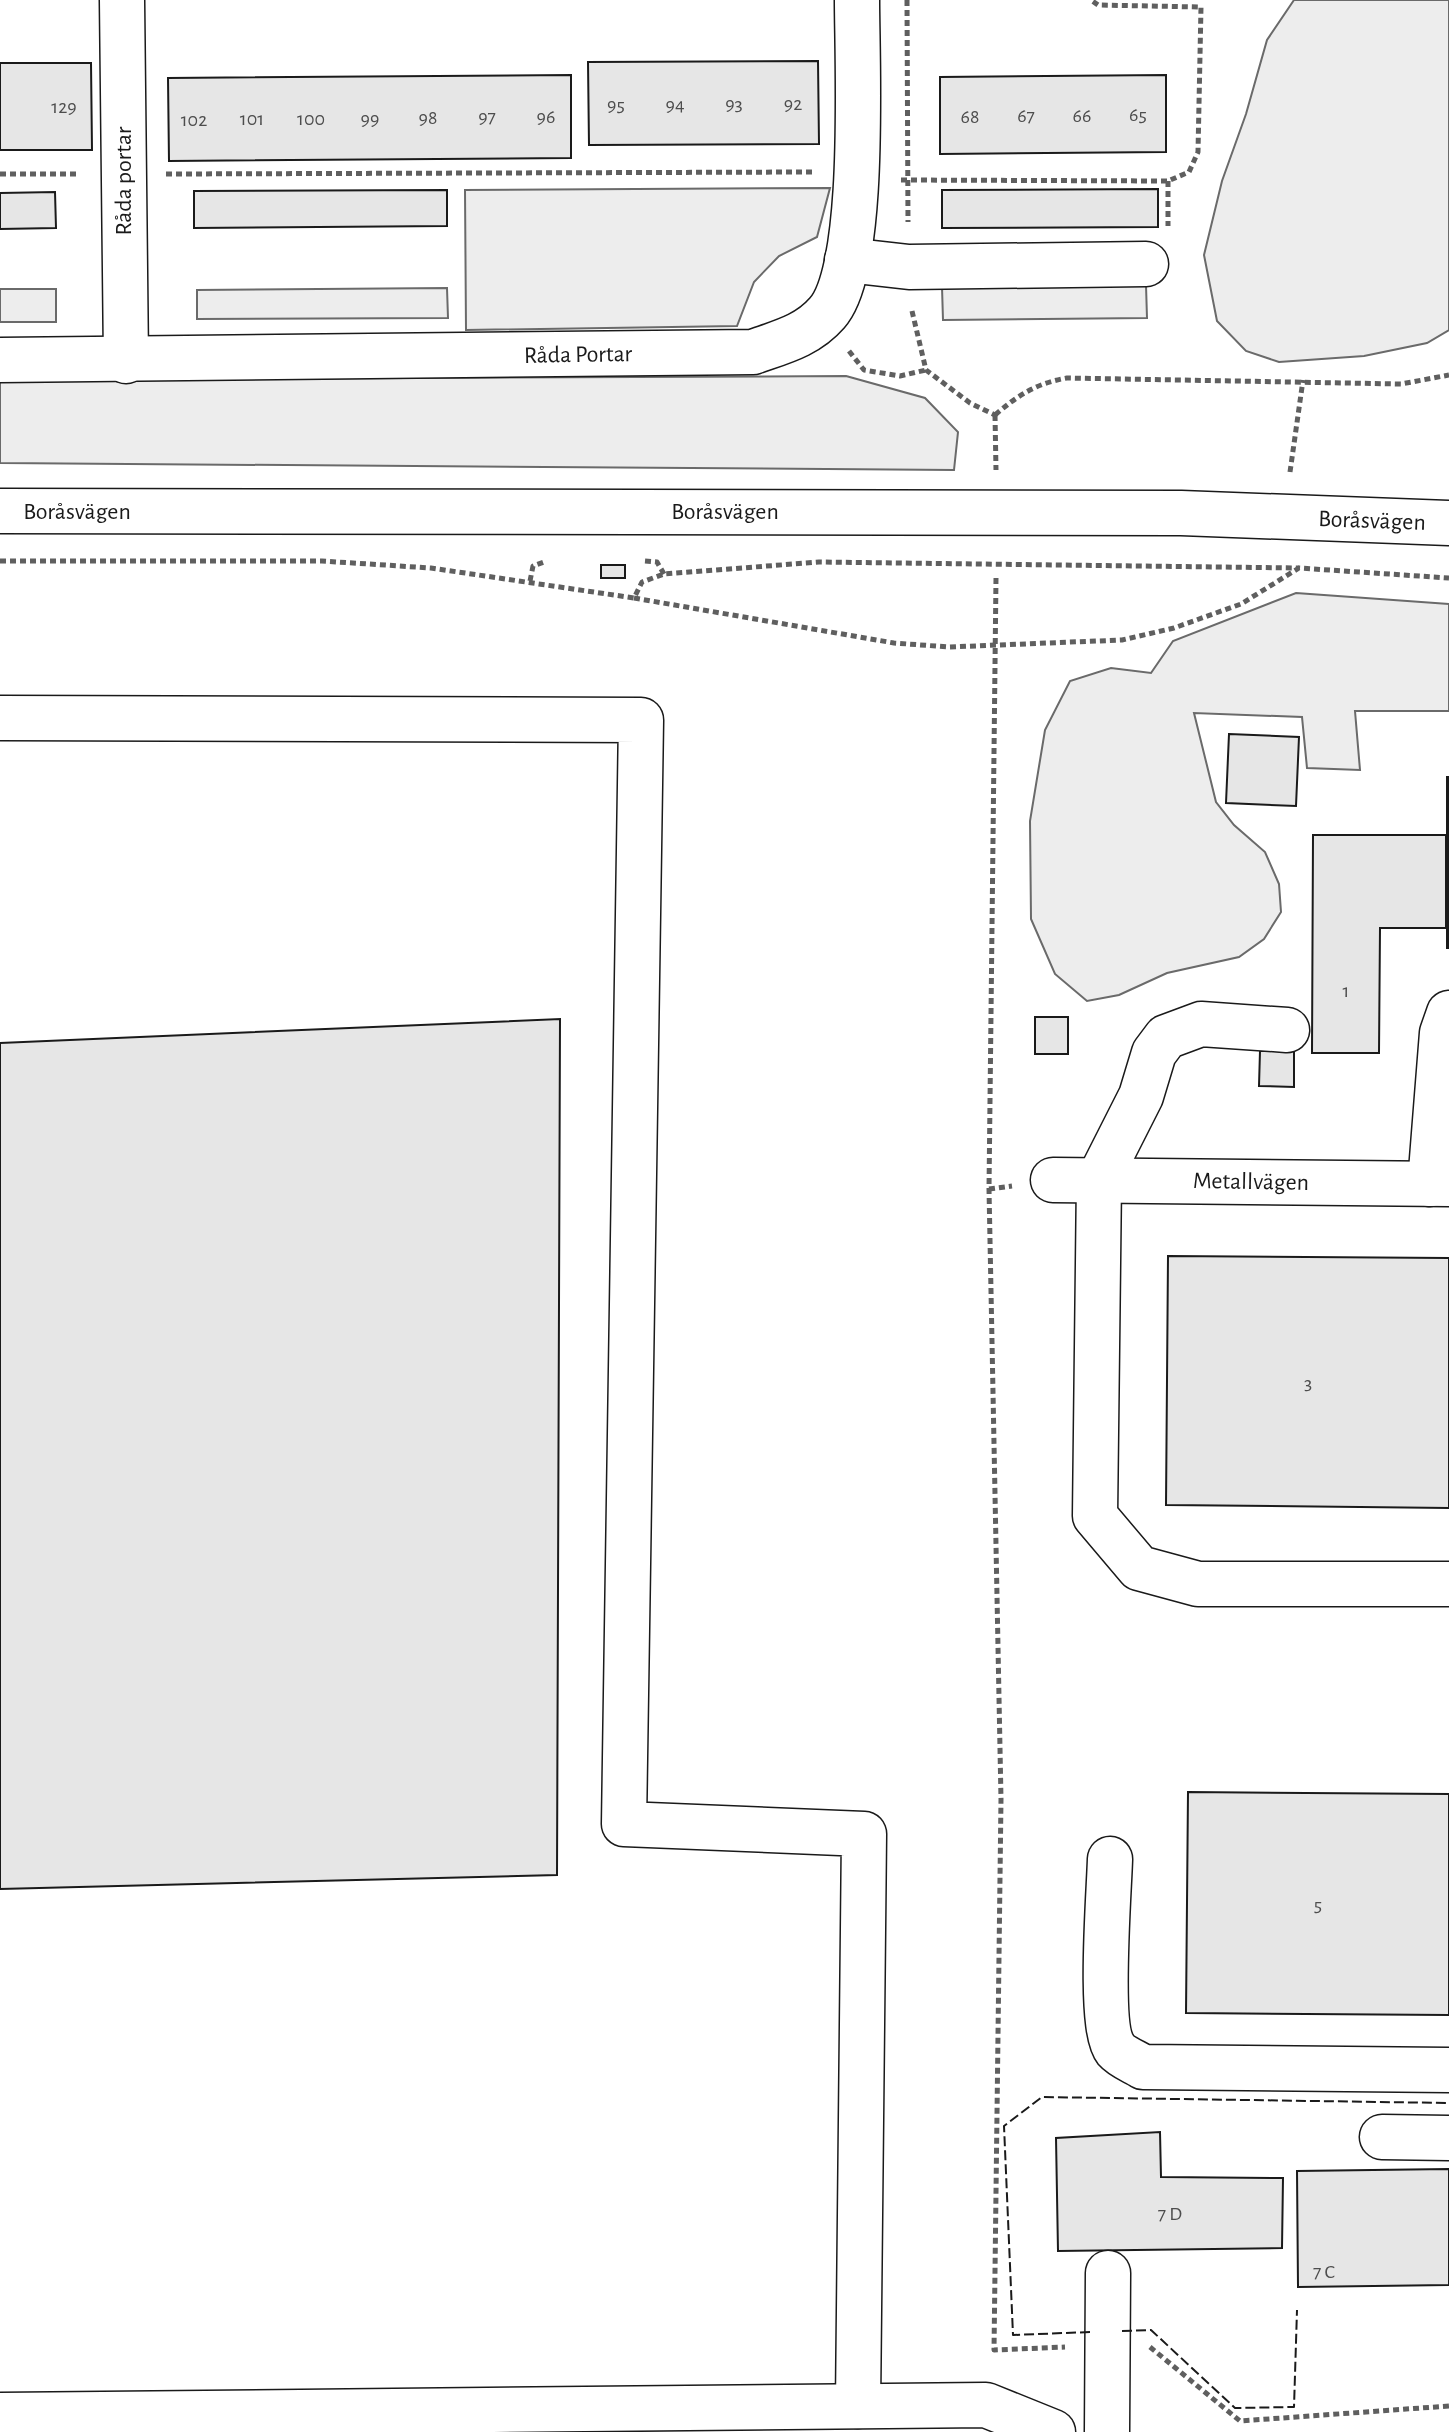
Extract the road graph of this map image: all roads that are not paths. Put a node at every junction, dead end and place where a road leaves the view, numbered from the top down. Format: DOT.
graph roads {
  1 [pos="122,0"];
  2 [pos="857,0"];
  3 [pos="847,260"];
  4 [pos="1146,264"];
  5 [pos="0,360"];
  6 [pos="126,361"];
  7 [pos="0,511"];
  8 [pos="1449,523"];
  9 [pos="0,718"];
  10 [pos="1449,1013"];
  11 [pos="1287,1030"];
  12 [pos="1099,1179"];
  13 [pos="1053,1180"];
  14 [pos="1440,1184"];
  15 [pos="1449,1584"];
  16 [pos="1110,1859"];
  17 [pos="1449,2070"];
  18 [pos="1382,2137"];
  19 [pos="1449,2138"];
  20 [pos="1108,2273"];
  21 [pos="858,2406"];
  22 [pos="0,2415"];
  23 [pos="1053,2432"];
  24 [pos="1107,2432"];
  1 -- 6 [label="street, Råda portar"];
  2 -- 3 [label="street"];
  3 -- 4 [label="street"];
  3 -- 6 [label="street, Råda Portar"];
  5 -- 6 [label="street, Råda Portar"];
  7 -- 8 [label="street, Boråsvägen"];
  9 -- 21 [label="street"];
  10 -- 14 [label="street"];
  11 -- 12 [label="street"];
  12 -- 13 [label="street, Metallvägen"];
  12 -- 14 [label="street, Metallvägen"];
  12 -- 15 [label="street"];
  16 -- 17 [label="street"];
  18 -- 19 [label="street"];
  20 -- 24 [label="street"];
  21 -- 22 [label="street"];
  21 -- 23 [label="street"];
}
